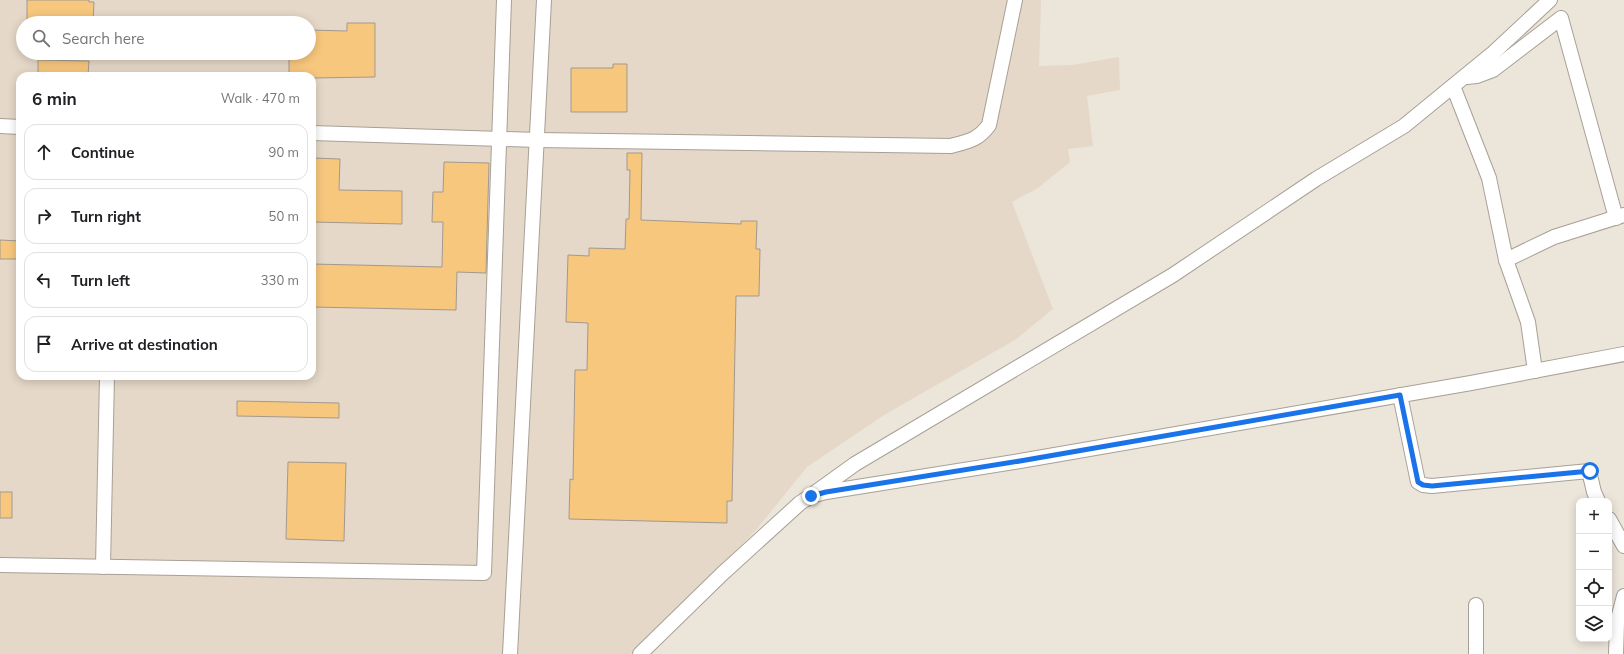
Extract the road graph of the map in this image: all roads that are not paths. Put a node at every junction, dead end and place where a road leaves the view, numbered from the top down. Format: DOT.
graph roads {
  1 [pos="504,0"];
  2 [pos="544,0"];
  3 [pos="1015,0"];
  4 [pos="1550,0"];
  5 [pos="1464,77"];
  6 [pos="1453,86"];
  7 [pos="0,126"];
  8 [pos="16,127"];
  9 [pos="316,133"];
  10 [pos="499,139"];
  11 [pos="537,140"];
  12 [pos="1620,216"];
  13 [pos="1506,260"];
  14 [pos="1624,354"];
  15 [pos="1535,371"];
  16 [pos="107,380"];
  17 [pos="1400,395"];
  18 [pos="811,496"];
  19 [pos="1597,498"];
  20 [pos="1612,524"];
  21 [pos="1624,546"];
  22 [pos="0,565"];
  23 [pos="103,567"];
  24 [pos="1624,596"];
  25 [pos="1476,605"];
  26 [pos="510,654"];
  27 [pos="640,654"];
  28 [pos="1476,654"];
  29 [pos="1616,654"];
  1 -- 10 [label="street"];
  2 -- 11 [label="street"];
  3 -- 11 [label="street"];
  4 -- 5 [label="street"];
  5 -- 6 [label="street"];
  5 -- 12 [label="street"];
  6 -- 13 [label="street"];
  6 -- 18 [label="street"];
  7 -- 8 [label="street"];
  9 -- 10 [label="street"];
  10 -- 11 [label="street"];
  10 -- 23 [label="street"];
  11 -- 26 [label="street"];
  12 -- 13 [label="street"];
  13 -- 15 [label="street"];
  14 -- 15 [label="street"];
  15 -- 17 [label="street"];
  16 -- 23 [label="street"];
  17 -- 18 [label="street"];
  17 -- 19 [label="street"];
  18 -- 27 [label="street"];
  20 -- 21 [label="street"];
  22 -- 23 [label="street"];
  24 -- 29 [label="street"];
  25 -- 28 [label="street"];
}
